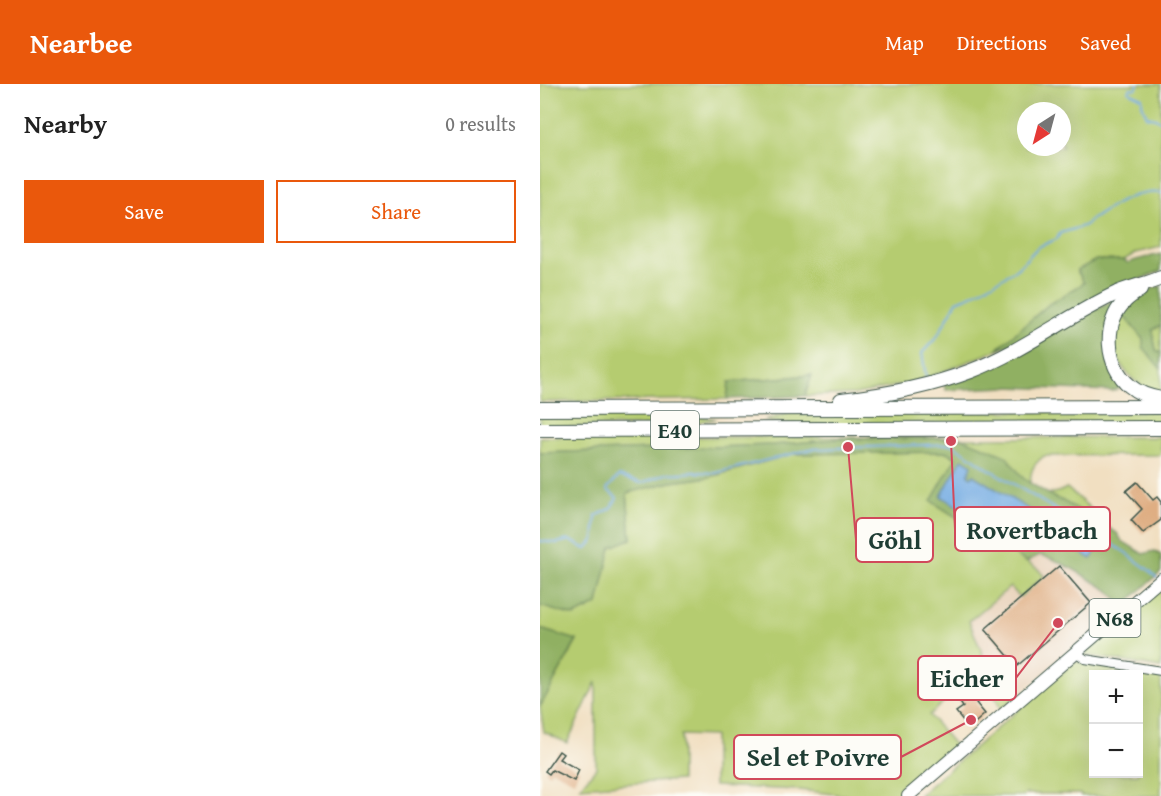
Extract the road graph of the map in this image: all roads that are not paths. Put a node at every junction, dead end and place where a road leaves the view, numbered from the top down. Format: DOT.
graph roads {
  1 [pos="1157,280"];
  2 [pos="1161,399"];
  3 [pos="813,406"];
  4 [pos="1161,407"];
  5 [pos="540,409"];
  6 [pos="1161,428"];
  7 [pos="540,430"];
  8 [pos="1158,581"];
  9 [pos="1076,652"];
  10 [pos="1161,671"];
  11 [pos="908,796"];
  1 -- 2 [label="highway"];
  1 -- 3 [label="highway"];
  3 -- 4 [label="highway, E40"];
  3 -- 5 [label="highway, E40"];
  6 -- 7 [label="highway, E40"];
  8 -- 9 [label="main road, N68"];
  9 -- 10 [label="street"];
  9 -- 11 [label="main road, N68"];
}
